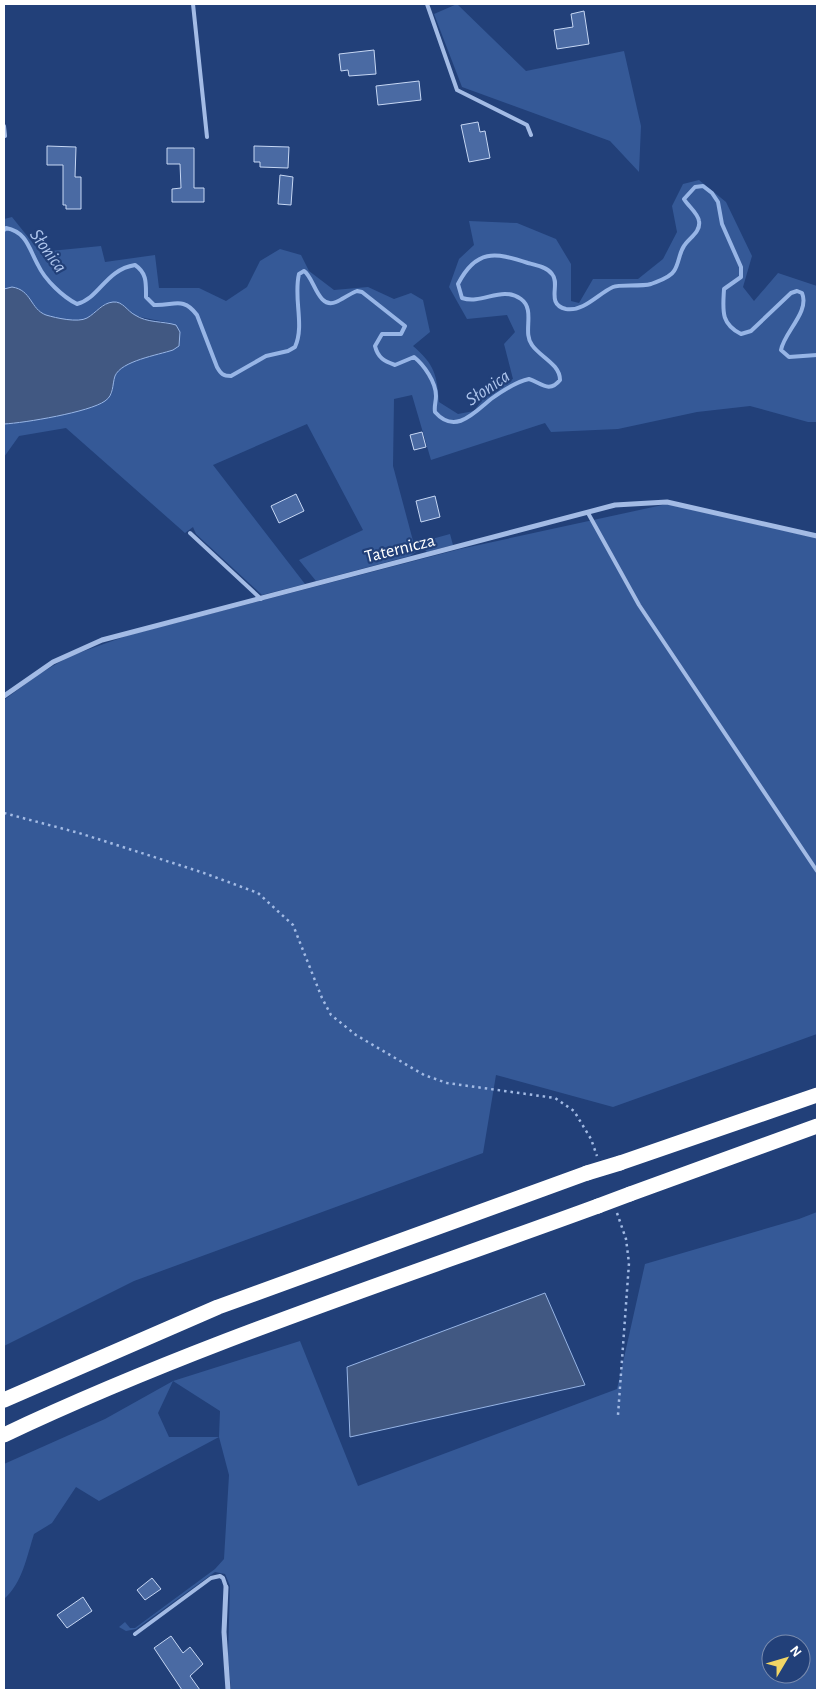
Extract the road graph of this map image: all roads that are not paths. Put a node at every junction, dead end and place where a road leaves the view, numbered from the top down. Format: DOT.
graph roads {
  1 [pos="193,4"];
  2 [pos="427,4"];
  3 [pos="4,126"];
  4 [pos="531,135"];
  5 [pos="5,136"];
  6 [pos="207,137"];
  7 [pos="588,513"];
  8 [pos="190,533"];
  9 [pos="817,536"];
  10 [pos="261,598"];
  11 [pos="4,696"];
  12 [pos="817,871"];
  13 [pos="817,1095"];
  14 [pos="817,1126"];
  15 [pos="4,1400"];
  16 [pos="4,1435"];
  17 [pos="226,1587"];
  18 [pos="135,1634"];
  19 [pos="228,1690"];
  1 -- 6 [label="lane"];
  2 -- 4 [label="lane"];
  3 -- 5 [label="lane"];
  7 -- 9 [label="street, Taternicza"];
  7 -- 10 [label="street, Taternicza"];
  7 -- 12 [label="lane"];
  8 -- 10 [label="lane"];
  10 -- 11 [label="street, Taternicza"];
  13 -- 15 [label="highway, bridge"];
  14 -- 16 [label="highway, bridge"];
  17 -- 18 [label="lane"];
  17 -- 19 [label="street"];
}
